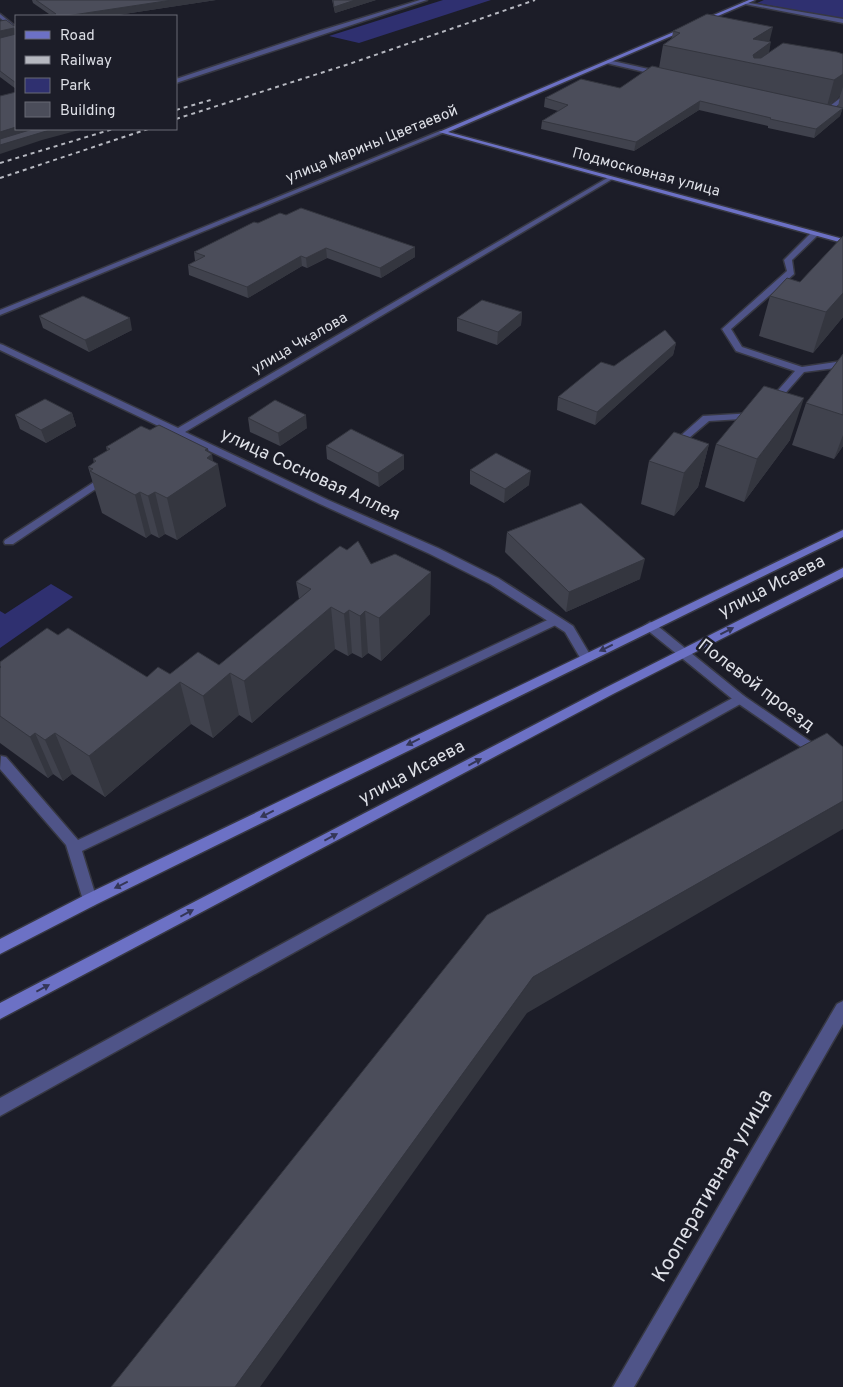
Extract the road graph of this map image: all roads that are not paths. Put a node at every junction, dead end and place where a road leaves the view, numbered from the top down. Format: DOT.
graph roads {
  1 [pos="425,0"];
  2 [pos="753,0"];
  3 [pos="745,3"];
  4 [pos="0,15"];
  5 [pos="843,22"];
  6 [pos="15,29"];
  7 [pos="608,62"];
  8 [pos="666,74"];
  9 [pos="178,80"];
  10 [pos="843,98"];
  11 [pos="819,108"];
  12 [pos="828,110"];
  13 [pos="836,111"];
  14 [pos="442,132"];
  15 [pos="611,178"];
  16 [pos="815,234"];
  17 [pos="843,241"];
  18 [pos="0,312"];
  19 [pos="0,347"];
  20 [pos="843,364"];
  21 [pos="801,370"];
  22 [pos="176,432"];
  23 [pos="152,448"];
  24 [pos="664,455"];
  25 [pos="120,468"];
  26 [pos="843,533"];
  27 [pos="8,542"];
  28 [pos="843,572"];
  29 [pos="556,620"];
  30 [pos="650,626"];
  31 [pos="684,653"];
  32 [pos="586,658"];
  33 [pos="740,699"];
  34 [pos="1,762"];
  35 [pos="843,771"];
  36 [pos="74,848"];
  37 [pos="90,900"];
  38 [pos="0,947"];
  39 [pos="843,1008"];
  40 [pos="0,1011"];
  41 [pos="0,1106"];
  42 [pos="623,1387"];
  1 -- 9 [label="street"];
  2 -- 3 [label="street, улица Марины Цветаевой"];
  3 -- 5 [label="street"];
  3 -- 7 [label="street, улица Марины Цветаевой"];
  4 -- 6 [label="street"];
  7 -- 8 [label="street"];
  7 -- 14 [label="street, улица Марины Цветаевой"];
  10 -- 12 [label="street"];
  11 -- 12 [label="street"];
  12 -- 13 [label="street"];
  14 -- 15 [label="street, Подмосковная улица"];
  14 -- 18 [label="street, улица Марины Цветаевой"];
  15 -- 16 [label="street, Подмосковная улица"];
  15 -- 22 [label="street, улица Чкалова"];
  16 -- 17 [label="street, Подмосковная улица"];
  16 -- 21 [label="street"];
  19 -- 22 [label="street, улица Сосновая Аллея"];
  20 -- 21 [label="street"];
  21 -- 24 [label="street"];
  22 -- 23 [label="street, улица Чкалова"];
  22 -- 29 [label="street, улица Сосновая Аллея"];
  25 -- 27 [label="street"];
  26 -- 30 [label="street, улица Исаева"];
  31 -- 28 [label="street, улица Исаева, one-way"];
  29 -- 32 [label="street, улица Сосновая Аллея"];
  29 -- 36 [label="street"];
  30 -- 31 [label="street, Полевой проезд"];
  30 -- 32 [label="street, улица Исаева, one-way"];
  31 -- 33 [label="street, Полевой проезд"];
  40 -- 31 [label="street, улица Исаева, one-way"];
  32 -- 37 [label="street, улица Исаева, one-way"];
  33 -- 35 [label="street, Полевой проезд"];
  33 -- 41 [label="street"];
  34 -- 36 [label="street"];
  36 -- 37 [label="street"];
  37 -- 38 [label="street, улица Исаева"];
  39 -- 42 [label="street, Кооперативная улица"];
}
